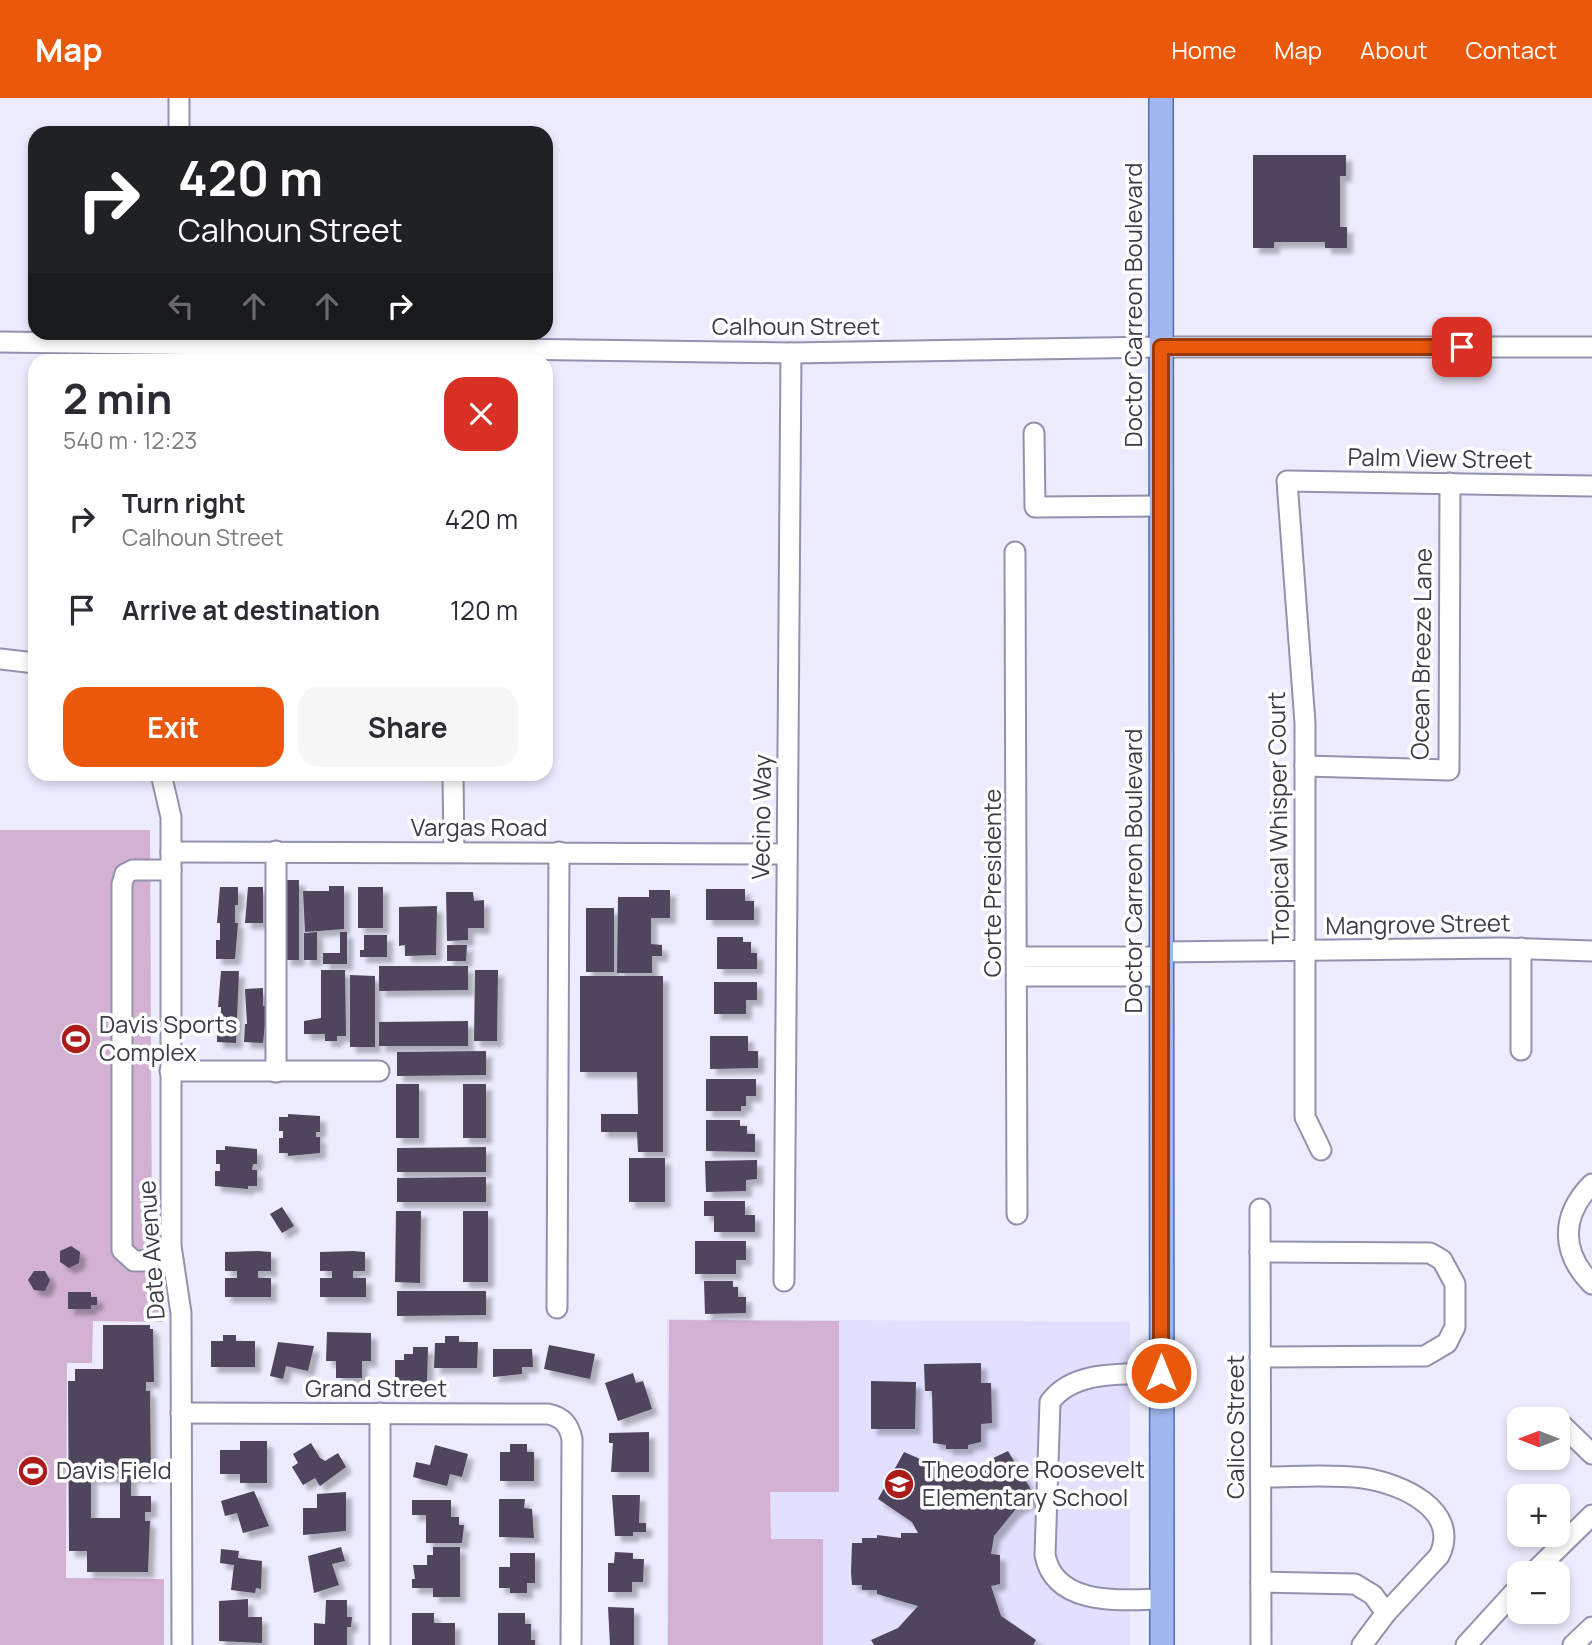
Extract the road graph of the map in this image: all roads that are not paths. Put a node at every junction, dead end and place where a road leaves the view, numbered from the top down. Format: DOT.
graph roads {
  1 [pos="179,98"];
  2 [pos="1161,98"];
  3 [pos="179,126"];
  4 [pos="29,340"];
  5 [pos="229,340"];
  6 [pos="0,342"];
  7 [pos="1161,347"];
  8 [pos="1592,347"];
  9 [pos="791,353"];
  10 [pos="451,354"];
  11 [pos="1034,433"];
  12 [pos="1287,481"];
  13 [pos="1450,484"];
  14 [pos="1592,486"];
  15 [pos="1161,506"];
  16 [pos="1015,552"];
  17 [pos="0,659"];
  18 [pos="28,662"];
  19 [pos="1305,766"];
  20 [pos="163,781"];
  21 [pos="453,781"];
  22 [pos="276,851"];
  23 [pos="454,852"];
  24 [pos="559,852"];
  25 [pos="786,854"];
  26 [pos="171,861"];
  27 [pos="1521,948"];
  28 [pos="1305,951"];
  29 [pos="1592,951"];
  30 [pos="1160,962"];
  31 [pos="1018,967"];
  32 [pos="1521,1051"];
  33 [pos="379,1070"];
  34 [pos="170,1071"];
  35 [pos="276,1072"];
  36 [pos="1321,1150"];
  37 [pos="1592,1184"];
  38 [pos="1260,1209"];
  39 [pos="1017,1213"];
  40 [pos="1260,1252"];
  41 [pos="173,1261"];
  42 [pos="784,1281"];
  43 [pos="1592,1284"];
  44 [pos="557,1308"];
  45 [pos="1260,1357"];
  46 [pos="1161,1373"];
  47 [pos="181,1413"];
  48 [pos="380,1413"];
  49 [pos="1570,1433"];
  50 [pos="1592,1454"];
  51 [pos="1261,1477"];
  52 [pos="1592,1515"];
  53 [pos="1545,1561"];
  54 [pos="1261,1582"];
  55 [pos="1162,1599"];
  56 [pos="1507,1600"];
  57 [pos="1386,1613"];
  58 [pos="1592,1626"];
  59 [pos="182,1645"];
  60 [pos="380,1645"];
  61 [pos="571,1645"];
  62 [pos="1162,1645"];
  63 [pos="1261,1645"];
  64 [pos="1362,1645"];
  65 [pos="1466,1645"];
  66 [pos="1573,1645"];
  1 -- 3 [label="street"];
  2 -- 7 [label="main road, Doctor Carreon Boulevard"];
  4 -- 6 [label="street, Calhoun Street"];
  5 -- 10 [label="street, Calhoun Street"];
  7 -- 8 [label="street, Calhoun Street"];
  7 -- 9 [label="street, Calhoun Street"];
  7 -- 15 [label="main road, Doctor Carreon Boulevard"];
  9 -- 10 [label="street, Calhoun Street"];
  9 -- 25 [label="street, Vecino Way"];
  11 -- 15 [label="street"];
  12 -- 13 [label="street, Palm View Street"];
  12 -- 19 [label="street, Tropical Whisper Court"];
  13 -- 14 [label="street, Palm View Street"];
  13 -- 19 [label="street, Ocean Breeze Lane"];
  15 -- 30 [label="main road, Doctor Carreon Boulevard"];
  16 -- 31 [label="street, Corte Presidente"];
  17 -- 18 [label="street"];
  19 -- 28 [label="street, Tropical Whisper Court"];
  20 -- 26 [label="street, Date Avenue"];
  21 -- 23 [label="street"];
  22 -- 23 [label="street, Vargas Road"];
  22 -- 26 [label="street, Vargas Road"];
  22 -- 35 [label="street"];
  23 -- 24 [label="street, Vargas Road"];
  24 -- 25 [label="street, Vargas Road"];
  24 -- 44 [label="street"];
  25 -- 42 [label="street, Vecino Way"];
  26 -- 34 [label="street, Date Avenue"];
  26 -- 41 [label="street, Vargas Road"];
  27 -- 28 [label="street, Mangrove Street"];
  27 -- 29 [label="street, Mangrove Street"];
  27 -- 32 [label="street"];
  28 -- 30 [label="street, Mangrove Street"];
  28 -- 36 [label="street, Tropical Whisper Court"];
  30 -- 31 [label="street, Mangrove Street"];
  30 -- 46 [label="main road, Doctor Carreon Boulevard"];
  31 -- 39 [label="street, Corte Presidente"];
  33 -- 35 [label="street"];
  34 -- 35 [label="street"];
  34 -- 41 [label="street, Date Avenue"];
  37 -- 43 [label="street"];
  38 -- 40 [label="street, Calico Street"];
  40 -- 45 [label="street, Calico Street"];
  40 -- 45 [label="street"];
  41 -- 47 [label="street, Date Avenue"];
  45 -- 51 [label="street, Calico Street"];
  46 -- 55 [label="main road, Doctor Carreon Boulevard"];
  46 -- 55 [label="street"];
  47 -- 48 [label="street, Grand Street"];
  47 -- 59 [label="street, Date Avenue"];
  48 -- 60 [label="street"];
  48 -- 61 [label="street, Grand Street"];
  49 -- 50 [label="street"];
  51 -- 54 [label="street, Calico Street"];
  51 -- 57 [label="street"];
  52 -- 53 [label="street"];
  54 -- 57 [label="street"];
  54 -- 63 [label="street, Calico Street"];
  55 -- 62 [label="main road, Doctor Carreon Boulevard"];
  56 -- 65 [label="street"];
  57 -- 64 [label="street"];
  58 -- 66 [label="street"];
}
